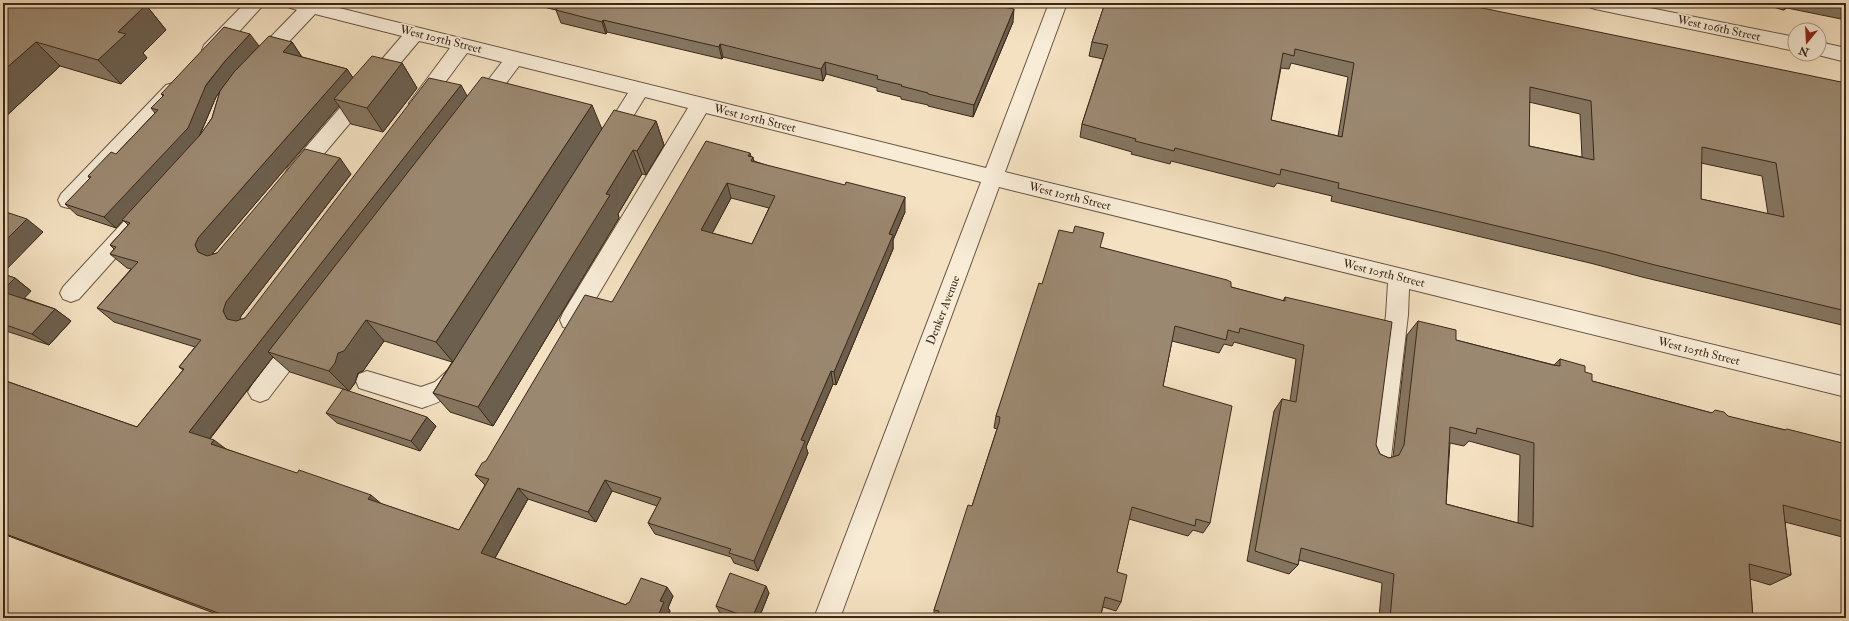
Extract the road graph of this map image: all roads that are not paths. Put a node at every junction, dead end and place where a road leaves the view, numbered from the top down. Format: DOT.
graph roads {
  1 [pos="256,3"];
  2 [pos="1058,3"];
  3 [pos="1595,3"];
  4 [pos="302,5"];
  5 [pos="415,33"];
  6 [pos="1787,42"];
  7 [pos="463,45"];
  8 [pos="1827,50"];
  9 [pos="1846,54"];
  10 [pos="515,58"];
  11 [pos="249,71"];
  12 [pos="640,89"];
  13 [pos="701,104"];
  14 [pos="410,115"];
  15 [pos="467,121"];
  16 [pos="598,156"];
  17 [pos="992,177"];
  18 [pos="283,188"];
  19 [pos="68,200"];
  20 [pos="147,210"];
  21 [pos="1399,277"];
  22 [pos="71,293"];
  23 [pos="308,329"];
  24 [pos="563,335"];
  25 [pos="466,362"];
  26 [pos="367,381"];
  27 [pos="1846,387"];
  28 [pos="260,392"];
  29 [pos="1379,457"];
  30 [pos="828,618"];
  1 -- 19 [label="street"];
  2 -- 17 [label="street, Denker Avenue"];
  3 -- 6 [label="street, West 106th Street"];
  4 -- 5 [label="street, West 105th Street"];
  4 -- 11 [label="street"];
  5 -- 7 [label="street, West 105th Street"];
  5 -- 18 [label="street"];
  7 -- 10 [label="street, West 105th Street"];
  7 -- 14 [label="street"];
  8 -- 9 [label="street"];
  10 -- 12 [label="street, West 105th Street"];
  10 -- 15 [label="street"];
  12 -- 13 [label="street, West 105th Street"];
  12 -- 16 [label="street"];
  13 -- 17 [label="street, West 105th Street"];
  13 -- 24 [label="street"];
  17 -- 21 [label="street, West 105th Street"];
  17 -- 30 [label="street, Denker Avenue"];
  20 -- 22 [label="street"];
  21 -- 27 [label="street, West 105th Street"];
  21 -- 29 [label="street"];
  23 -- 28 [label="street"];
  25 -- 26 [label="street"];
}
